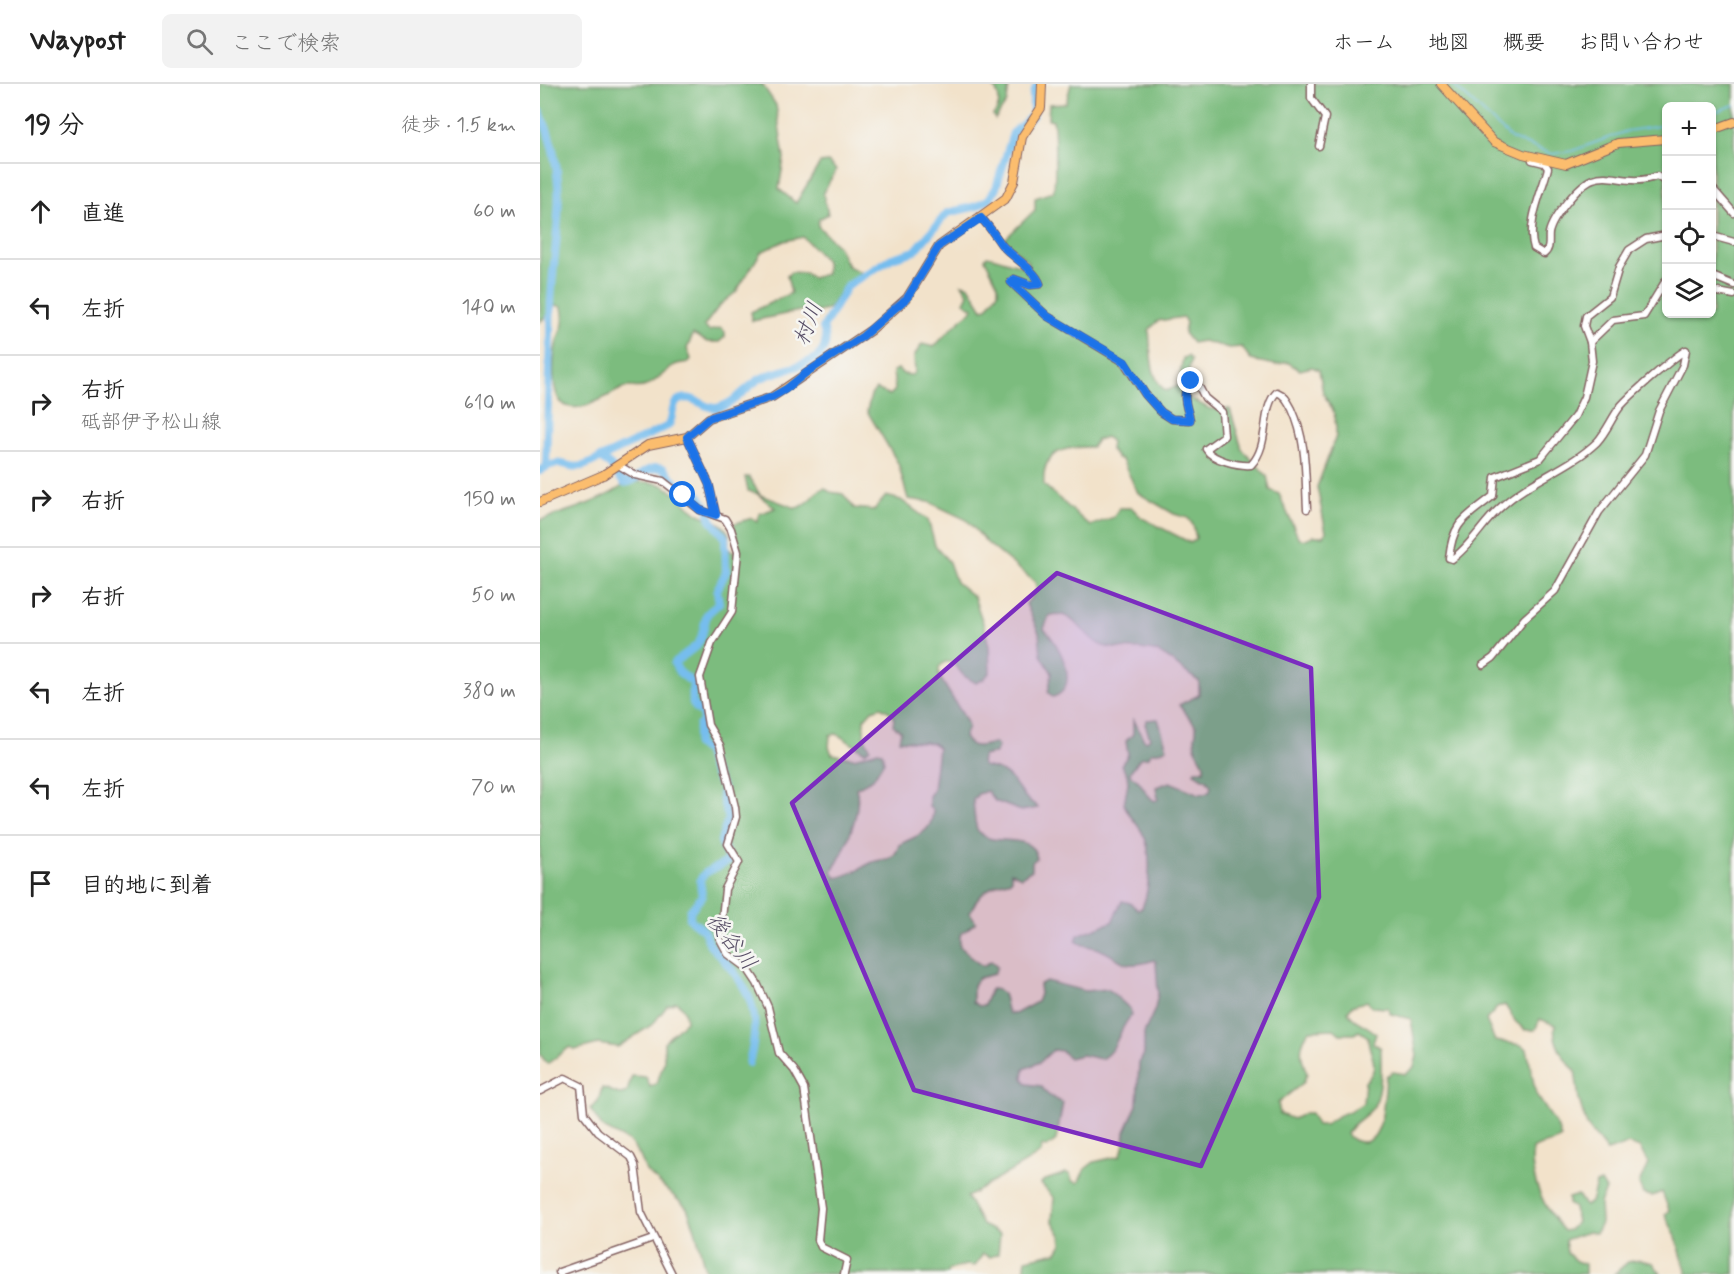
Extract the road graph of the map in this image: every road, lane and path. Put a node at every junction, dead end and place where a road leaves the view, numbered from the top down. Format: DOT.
graph roads {
  1 [pos="1311,84"];
  2 [pos="1441,84"];
  3 [pos="1042,85"];
  4 [pos="1734,122"];
  5 [pos="1716,129"];
  6 [pos="1662,139"];
  7 [pos="1319,146"];
  8 [pos="1523,154"];
  9 [pos="1662,179"];
  10 [pos="1716,193"];
  11 [pos="1734,213"];
  12 [pos="981,218"];
  13 [pos="1662,236"];
  14 [pos="1716,237"];
  15 [pos="1734,242"];
  16 [pos="1716,278"];
  17 [pos="1734,285"];
  18 [pos="1662,286"];
  19 [pos="1716,292"];
  20 [pos="1734,295"];
  21 [pos="1590,342"];
  22 [pos="687,437"];
  23 [pos="620,466"];
  24 [pos="540,502"];
  25 [pos="1307,509"];
  26 [pos="716,515"];
  27 [pos="1484,665"];
  28 [pos="540,1091"];
  29 [pos="653,1239"];
  30 [pos="560,1274"];
  31 [pos="672,1274"];
  32 [pos="844,1274"];
  1 -- 7 [label="street"];
  2 -- 8 [label="main road"];
  3 -- 12 [label="main road"];
  4 -- 5 [label="main road"];
  6 -- 8 [label="main road"];
  8 -- 9 [label="street"];
  10 -- 11 [label="street"];
  12 -- 22 [label="main road"];
  12 -- 25 [label="street"];
  13 -- 21 [label="street"];
  14 -- 15 [label="street"];
  16 -- 17 [label="street"];
  18 -- 21 [label="street"];
  19 -- 20 [label="street"];
  21 -- 27 [label="street"];
  22 -- 23 [label="main road"];
  22 -- 26 [label="street"];
  23 -- 24 [label="main road"];
  23 -- 26 [label="street"];
  26 -- 32 [label="street"];
  28 -- 29 [label="street"];
  29 -- 30 [label="street"];
  29 -- 31 [label="street"];
}
